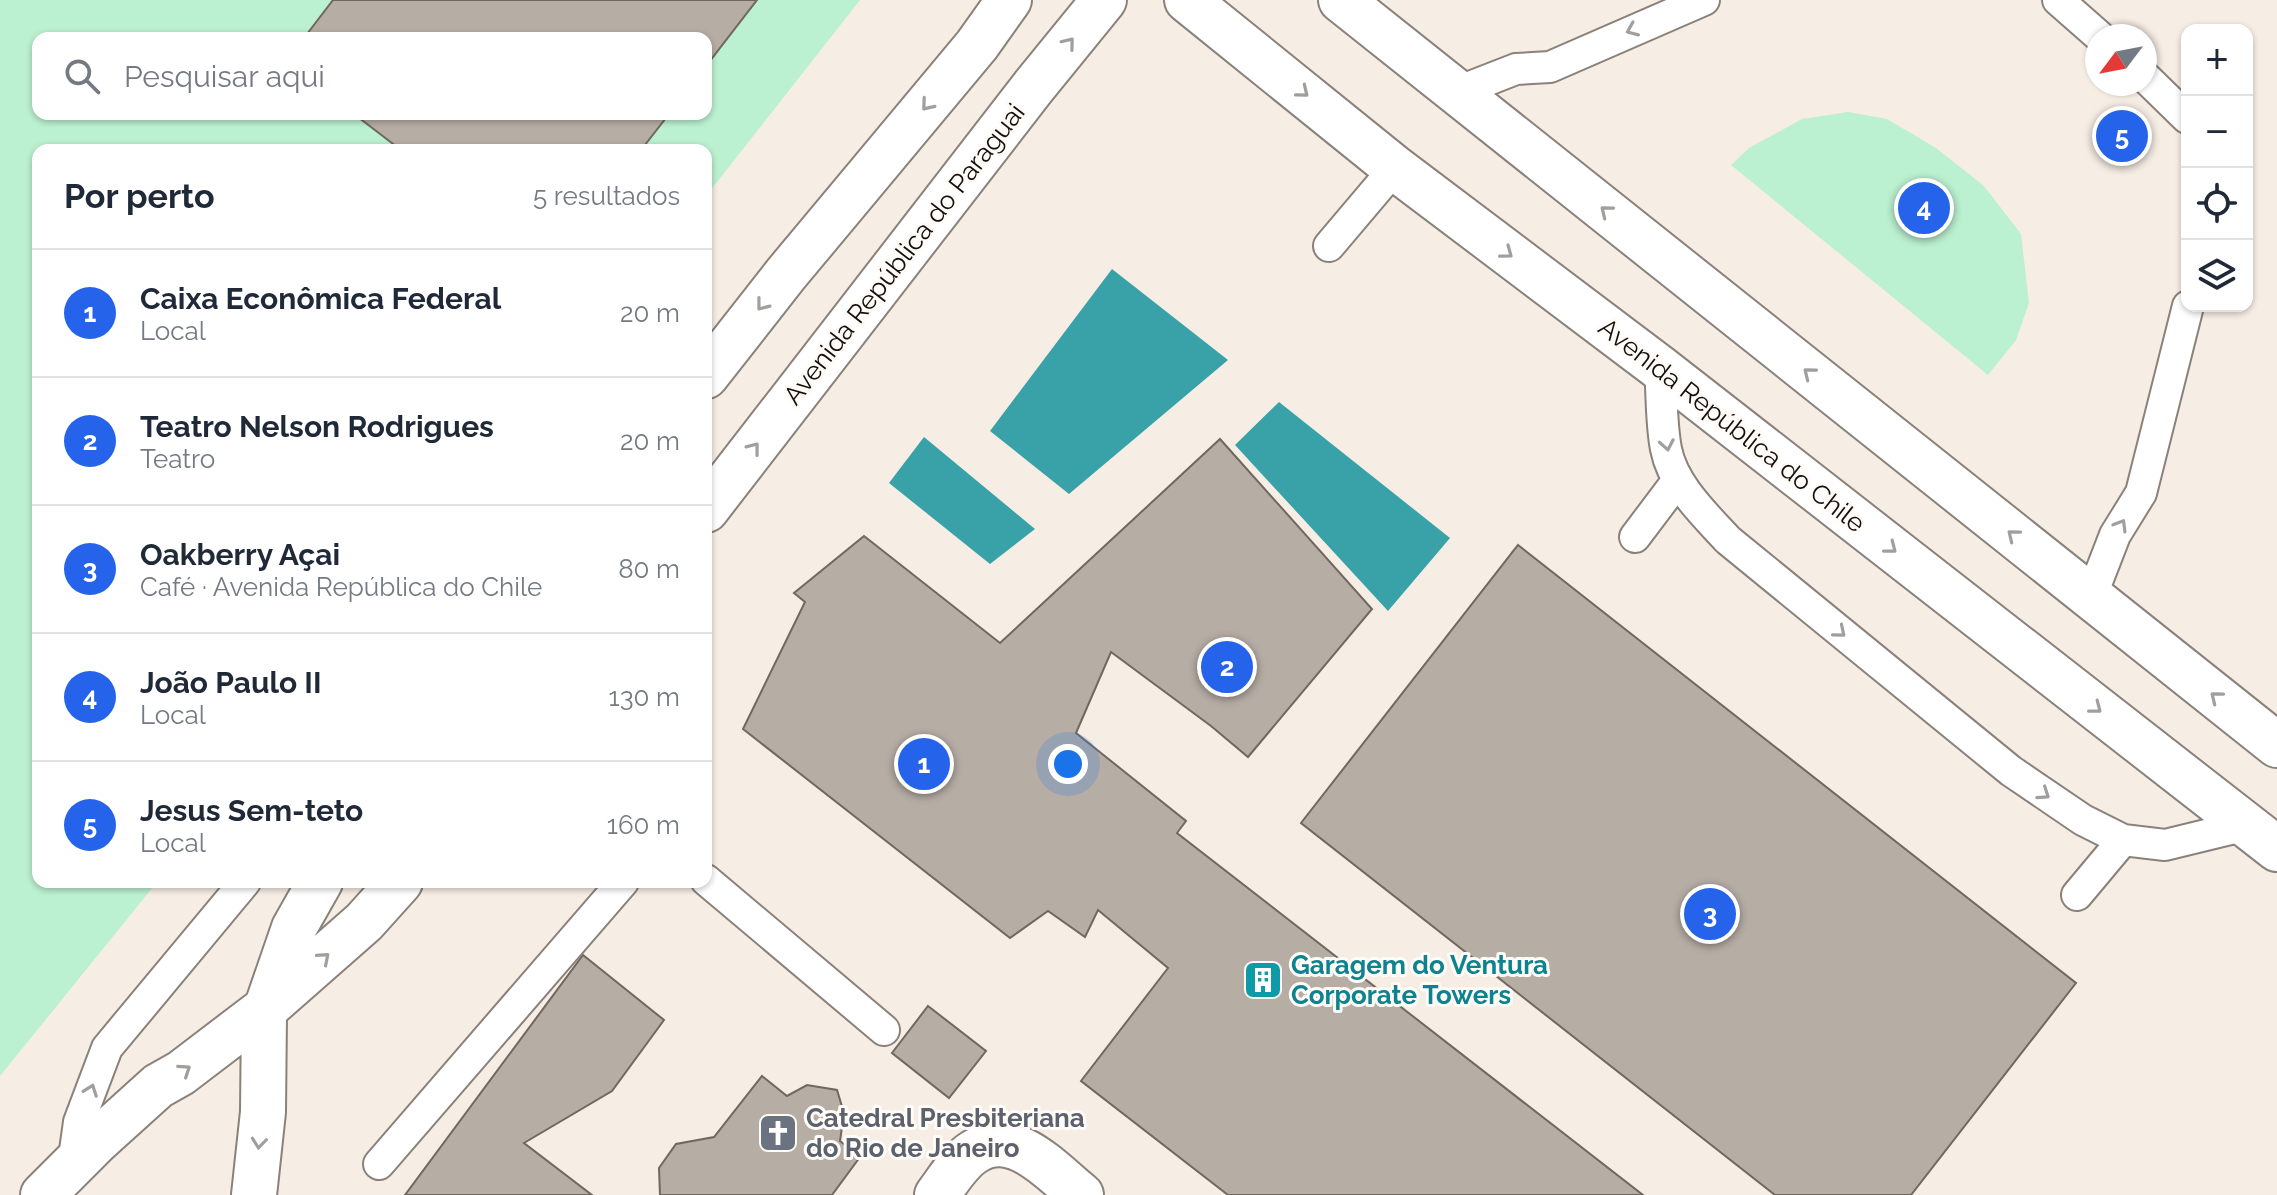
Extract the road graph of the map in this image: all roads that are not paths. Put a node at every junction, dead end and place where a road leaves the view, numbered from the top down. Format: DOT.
graph roads {
  1 [pos="1009,0"];
  2 [pos="1104,0"];
  3 [pos="1187,0"];
  4 [pos="1341,0"];
  5 [pos="1704,0"];
  6 [pos="2058,0"];
  7 [pos="2085,24"];
  8 [pos="2157,89"];
  9 [pos="1457,92"];
  10 [pos="2181,112"];
  11 [pos="1395,168"];
  12 [pos="1329,246"];
  13 [pos="2186,312"];
  14 [pos="712,368"];
  15 [pos="1660,368"];
  16 [pos="1678,480"];
  17 [pos="712,502"];
  18 [pos="1635,537"];
  19 [pos="2091,597"];
  20 [pos="2277,745"];
  21 [pos="2262,837"];
  22 [pos="2123,840"];
  23 [pos="712,885"];
  24 [pos="240,888"];
  25 [pos="317,888"];
  26 [pos="395,888"];
  27 [pos="618,888"];
  28 [pos="2077,895"];
  29 [pos="265,1009"];
  30 [pos="884,1030"];
  31 [pos="379,1164"];
  32 [pos="58,1180"];
  33 [pos="254,1195"];
  34 [pos="937,1195"];
  35 [pos="1081,1195"];
  1 -- 14 [label="main road, one-way"];
  17 -- 2 [label="main road, Avenida República do Paraguai, one-way"];
  3 -- 11 [label="main road, Avenida República do Chile, one-way"];
  4 -- 9 [label="main road"];
  5 -- 9 [label="lane, one-way"];
  6 -- 7 [label="lane"];
  8 -- 10 [label="lane"];
  19 -- 9 [label="main road, one-way"];
  11 -- 12 [label="lane"];
  11 -- 15 [label="main road, Avenida República do Chile, one-way"];
  19 -- 13 [label="lane, one-way"];
  15 -- 16 [label="lane, one-way"];
  15 -- 21 [label="main road, Avenida República do Chile, one-way"];
  16 -- 18 [label="lane"];
  16 -- 22 [label="lane, one-way"];
  20 -- 19 [label="main road, one-way"];
  21 -- 22 [label="lane"];
  22 -- 28 [label="lane"];
  23 -- 30 [label="lane"];
  32 -- 24 [label="lane, one-way"];
  25 -- 29 [label="main road"];
  29 -- 26 [label="main road, one-way"];
  27 -- 31 [label="lane"];
  32 -- 29 [label="main road, one-way"];
  29 -- 33 [label="main road, one-way"];
  34 -- 35 [label="main road"];
}
